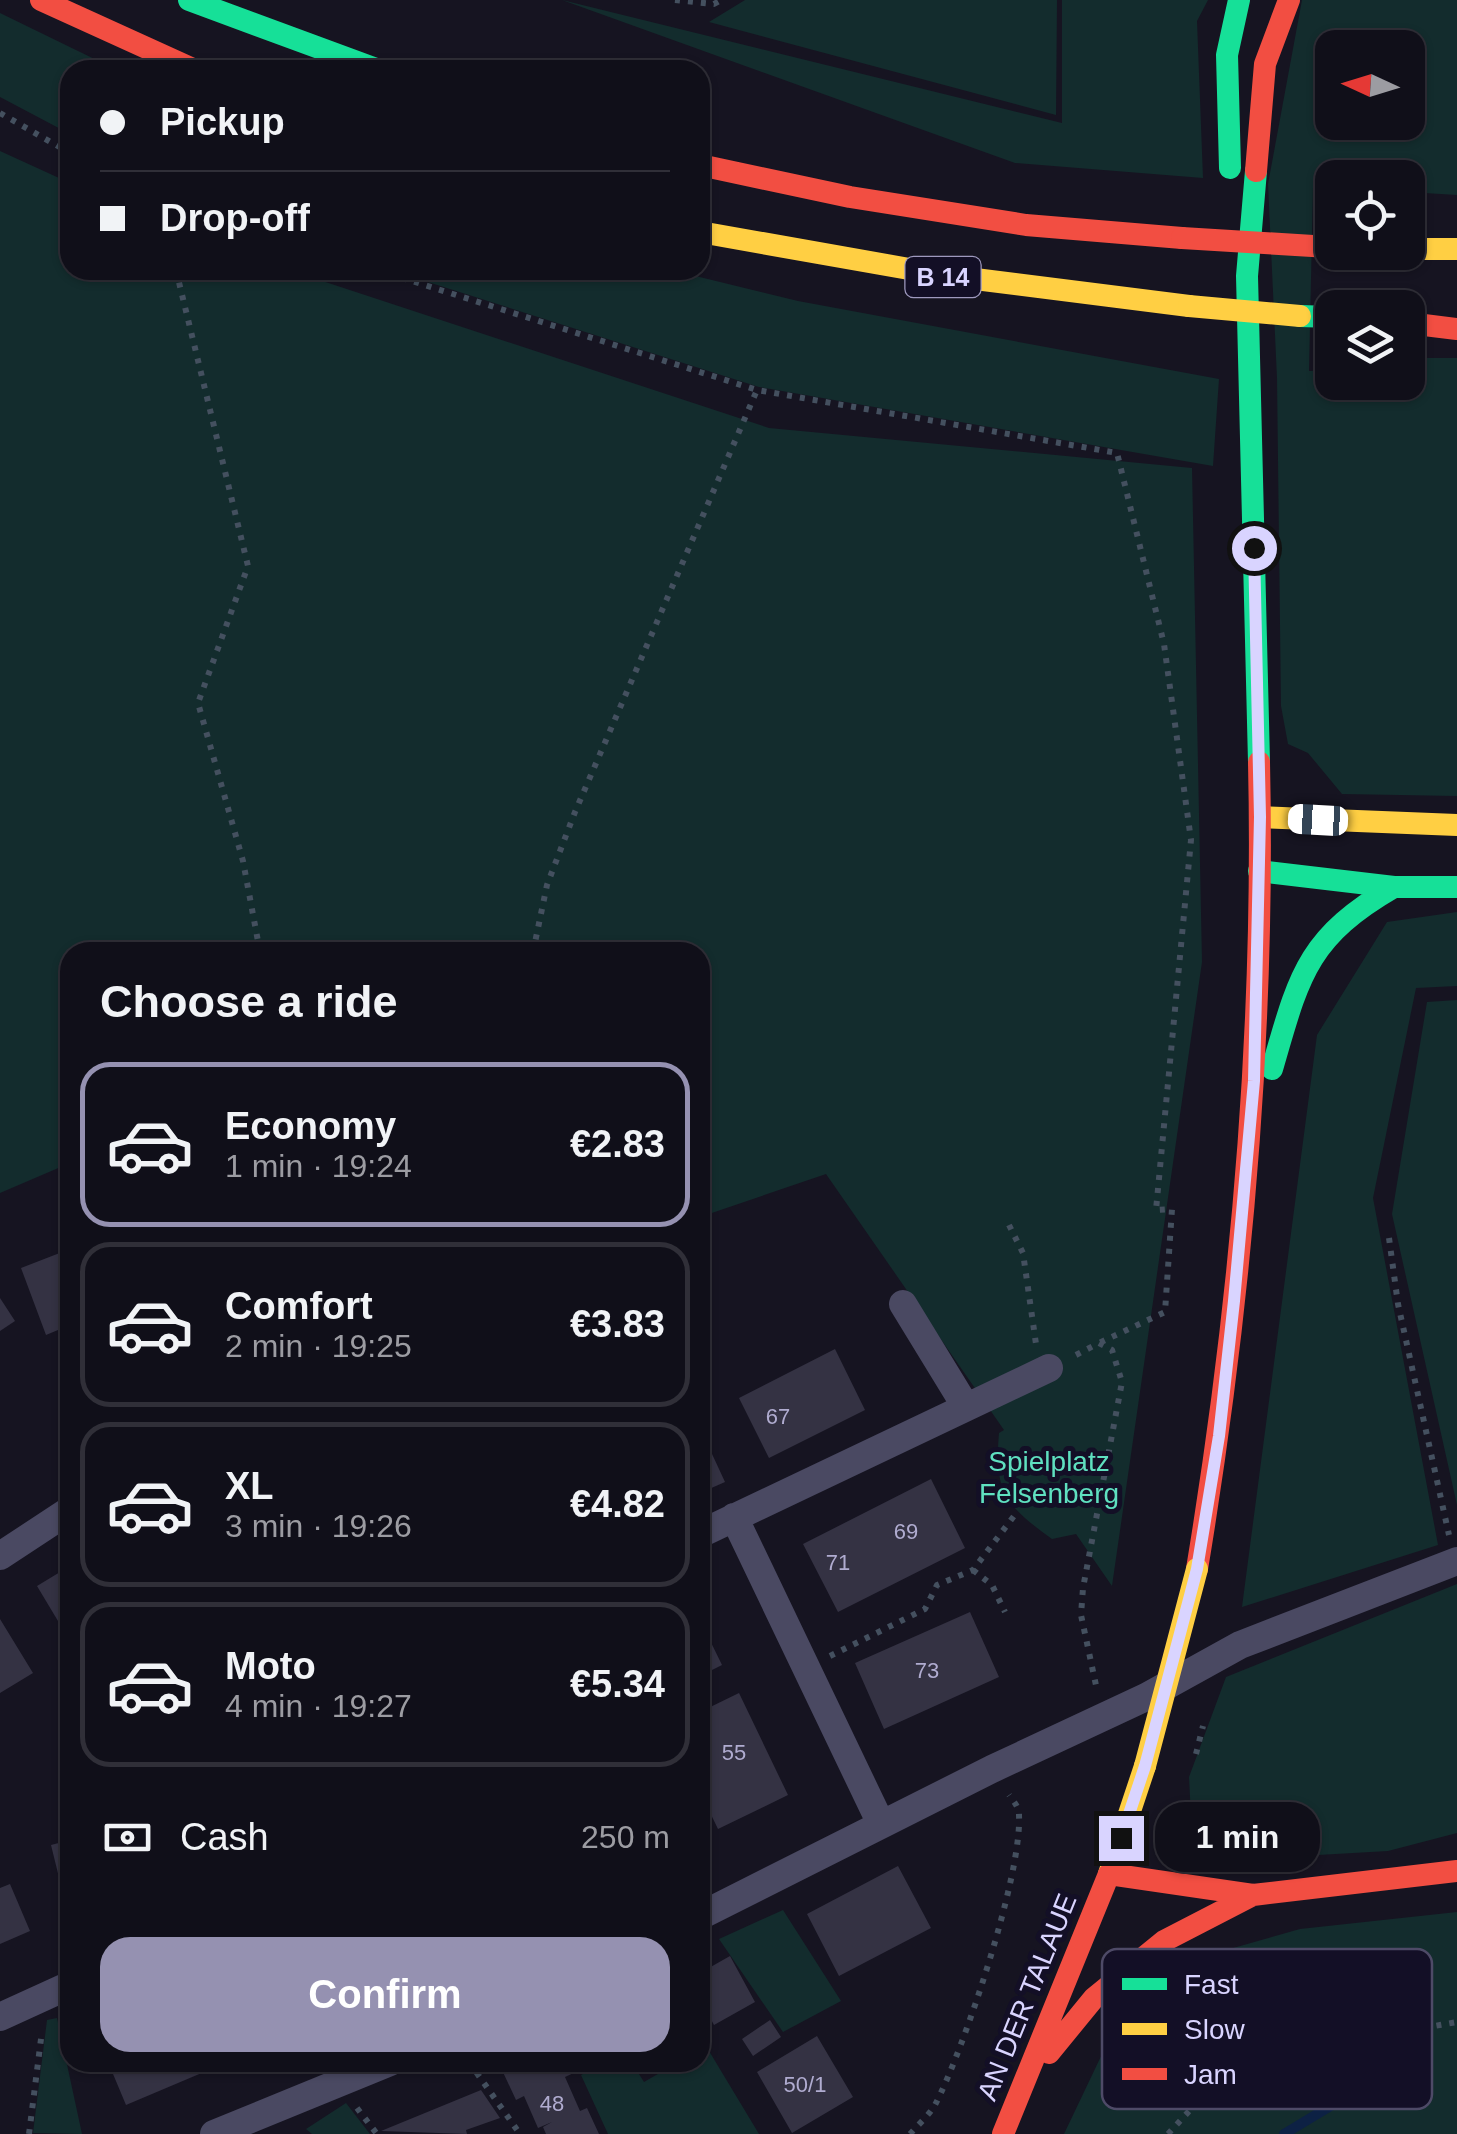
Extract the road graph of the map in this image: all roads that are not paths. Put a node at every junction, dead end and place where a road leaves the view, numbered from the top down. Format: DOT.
graph roads {
  1 [pos="41,0"];
  2 [pos="189,0"];
  3 [pos="1239,0"];
  4 [pos="1289,0"];
  5 [pos="173,60"];
  6 [pos="352,60"];
  7 [pos="710,168"];
  8 [pos="710,234"];
  9 [pos="1315,247"];
  10 [pos="1425,249"];
  11 [pos="1457,250"];
  12 [pos="1247,276"];
  13 [pos="1315,316"];
  14 [pos="1457,316"];
  15 [pos="1425,319"];
  16 [pos="1425,324"];
  17 [pos="1457,330"];
  18 [pos="1260,817"];
  19 [pos="1457,825"];
  20 [pos="1259,871"];
  21 [pos="1457,887"];
  22 [pos="1394,888"];
  23 [pos="1248,1148"];
  24 [pos="903,1304"];
  25 [pos="1049,1368"];
  26 [pos="966,1407"];
  27 [pos="60,1517"];
  28 [pos="734,1517"];
  29 [pos="710,1529"];
  30 [pos="1455,1553"];
  31 [pos="0,1556"];
  32 [pos="881,1824"];
  33 [pos="1457,1871"];
  34 [pos="1109,1874"];
  35 [pos="1253,1895"];
  36 [pos="710,1911"];
  37 [pos="1154,1949"];
  38 [pos="58,1990"];
  39 [pos="1102,1991"];
  40 [pos="0,2017"];
  41 [pos="366,2072"];
  42 [pos="1023,2085"];
  43 [pos="214,2134"];
  44 [pos="1003,2134"];
  1 -- 5 [label="main road"];
  2 -- 6 [label="main road"];
  3 -- 12 [label="main road"];
  4 -- 12 [label="main road"];
  7 -- 9 [label="main road, B 14, bridge"];
  8 -- 13 [label="main road, B 14, bridge"];
  10 -- 11 [label="main road"];
  12 -- 18 [label="main road"];
  14 -- 15 [label="main road"];
  16 -- 17 [label="main road"];
  18 -- 19 [label="main road"];
  18 -- 20 [label="main road"];
  20 -- 22 [label="main road"];
  20 -- 23 [label="main road"];
  21 -- 22 [label="main road"];
  22 -- 23 [label="main road"];
  23 -- 34 [label="main road, bridge"];
  24 -- 26 [label="street"];
  25 -- 26 [label="street"];
  26 -- 28 [label="street"];
  27 -- 31 [label="street"];
  28 -- 29 [label="street"];
  28 -- 32 [label="street"];
  30 -- 32 [label="street"];
  32 -- 36 [label="street"];
  33 -- 35 [label="main road, AN DER TALAUE"];
  34 -- 35 [label="main road, AN DER TALAUE"];
  34 -- 42 [label="main road, AN DER TALAUE"];
  35 -- 37 [label="main road"];
  38 -- 40 [label="street"];
  39 -- 42 [label="main road"];
  41 -- 43 [label="street"];
  42 -- 44 [label="main road, AN DER TALAUE"];
}
